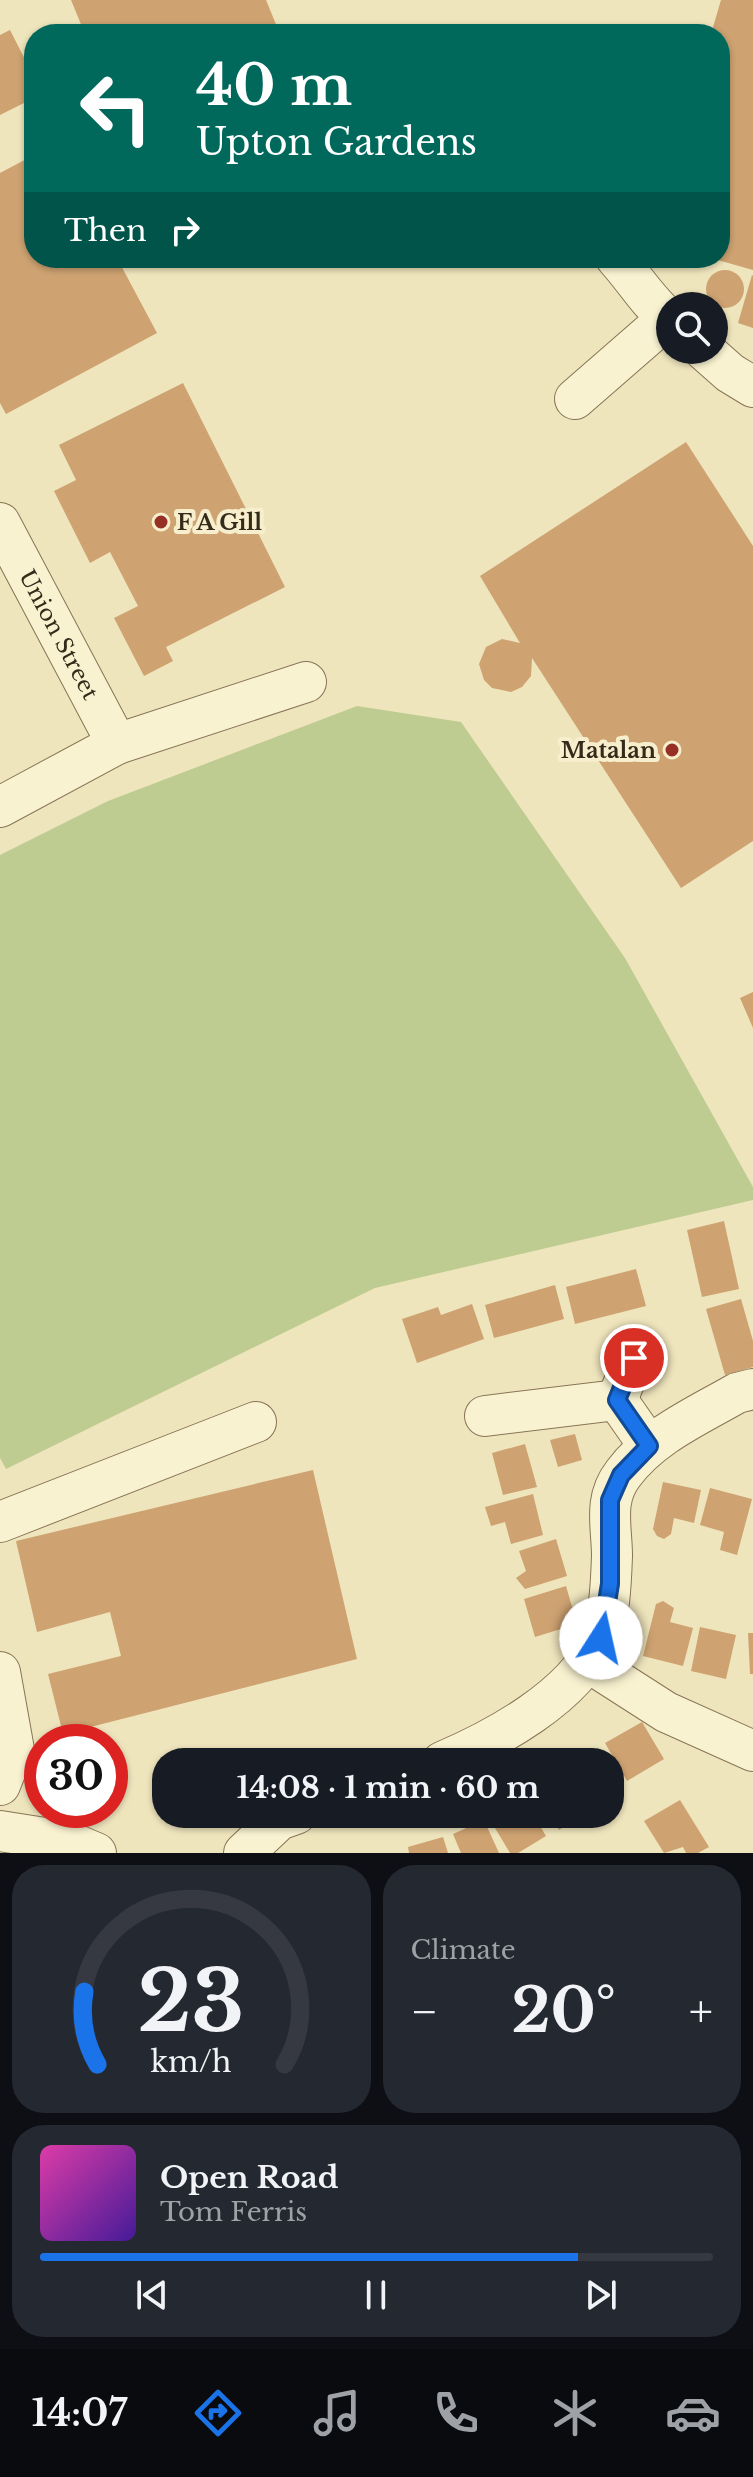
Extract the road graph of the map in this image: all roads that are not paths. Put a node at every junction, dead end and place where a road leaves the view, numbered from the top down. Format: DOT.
graph roads {
  1 [pos="625,268"];
  2 [pos="656,309"];
  3 [pos="656,330"];
  4 [pos="720,364"];
  5 [pos="753,387"];
  6 [pos="575,399"];
  7 [pos="0,523"];
  8 [pos="306,682"];
  9 [pos="117,744"];
  10 [pos="0,807"];
  11 [pos="634,1358"];
  12 [pos="753,1389"];
  13 [pos="617,1400"];
  14 [pos="485,1416"];
  15 [pos="256,1422"];
  16 [pos="649,1446"];
  17 [pos="0,1522"];
  18 [pos="588,1662"];
  19 [pos="0,1672"];
  20 [pos="474,1748"];
  21 [pos="753,1751"];
  22 [pos="0,1785"];
  23 [pos="271,1828"];
  24 [pos="0,1831"];
  25 [pos="96,1853"];
  26 [pos="244,1853"];
  1 -- 2 [label="street"];
  3 -- 6 [label="street"];
  4 -- 5 [label="street"];
  7 -- 9 [label="street, Union Street"];
  8 -- 9 [label="street"];
  9 -- 10 [label="street"];
  11 -- 13 [label="street"];
  12 -- 16 [label="street"];
  13 -- 14 [label="street"];
  13 -- 16 [label="street"];
  15 -- 17 [label="street"];
  16 -- 18 [label="street"];
  18 -- 20 [label="street"];
  18 -- 21 [label="street"];
  19 -- 22 [label="street"];
  23 -- 26 [label="street"];
  24 -- 25 [label="street"];
}
